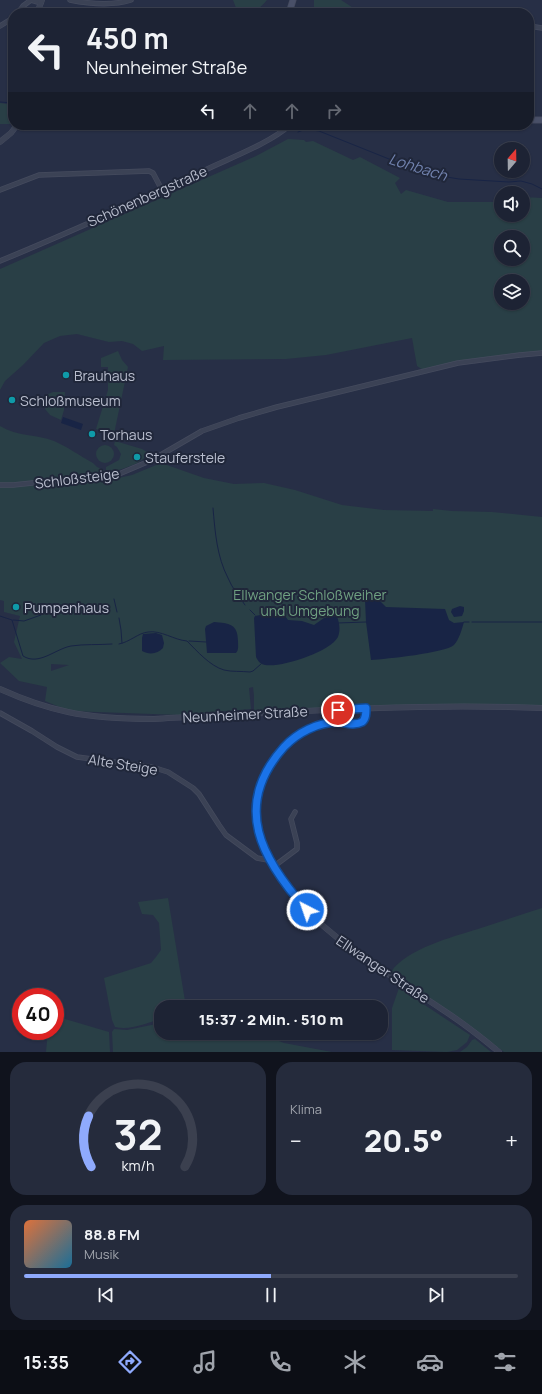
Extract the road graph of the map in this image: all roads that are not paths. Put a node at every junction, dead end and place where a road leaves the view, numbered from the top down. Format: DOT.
graph roads {
  1 [pos="33,0"];
  2 [pos="70,0"];
  3 [pos="131,0"];
  4 [pos="42,2"];
  5 [pos="23,8"];
  6 [pos="13,130"];
  7 [pos="283,130"];
  8 [pos="0,142"];
  9 [pos="0,190"];
  10 [pos="162,190"];
  11 [pos="0,261"];
  12 [pos="542,353"];
  13 [pos="0,486"];
  14 [pos="0,689"];
  15 [pos="366,708"];
  16 [pos="542,708"];
  17 [pos="0,713"];
  18 [pos="295,812"];
  19 [pos="268,860"];
  20 [pos="273,867"];
  21 [pos="499,1052"];
  1 -- 4 [label="street"];
  1 -- 5 [label="street"];
  2 -- 3 [label="street"];
  6 -- 8 [label="street"];
  7 -- 10 [label="street, Schönenbergstraße"];
  9 -- 10 [label="street"];
  10 -- 11 [label="street, Schönenbergstraße"];
  12 -- 13 [label="street, Schloßsteige"];
  14 -- 15 [label="street, Neunheimer Straße"];
  15 -- 16 [label="street, Neunheimer Straße"];
  15 -- 19 [label="street, Ellwanger Straße"];
  17 -- 19 [label="street, Alte Steige"];
  18 -- 20 [label="street"];
  19 -- 20 [label="street, Ellwanger Straße"];
  20 -- 21 [label="street, Ellwanger Straße"];
}
